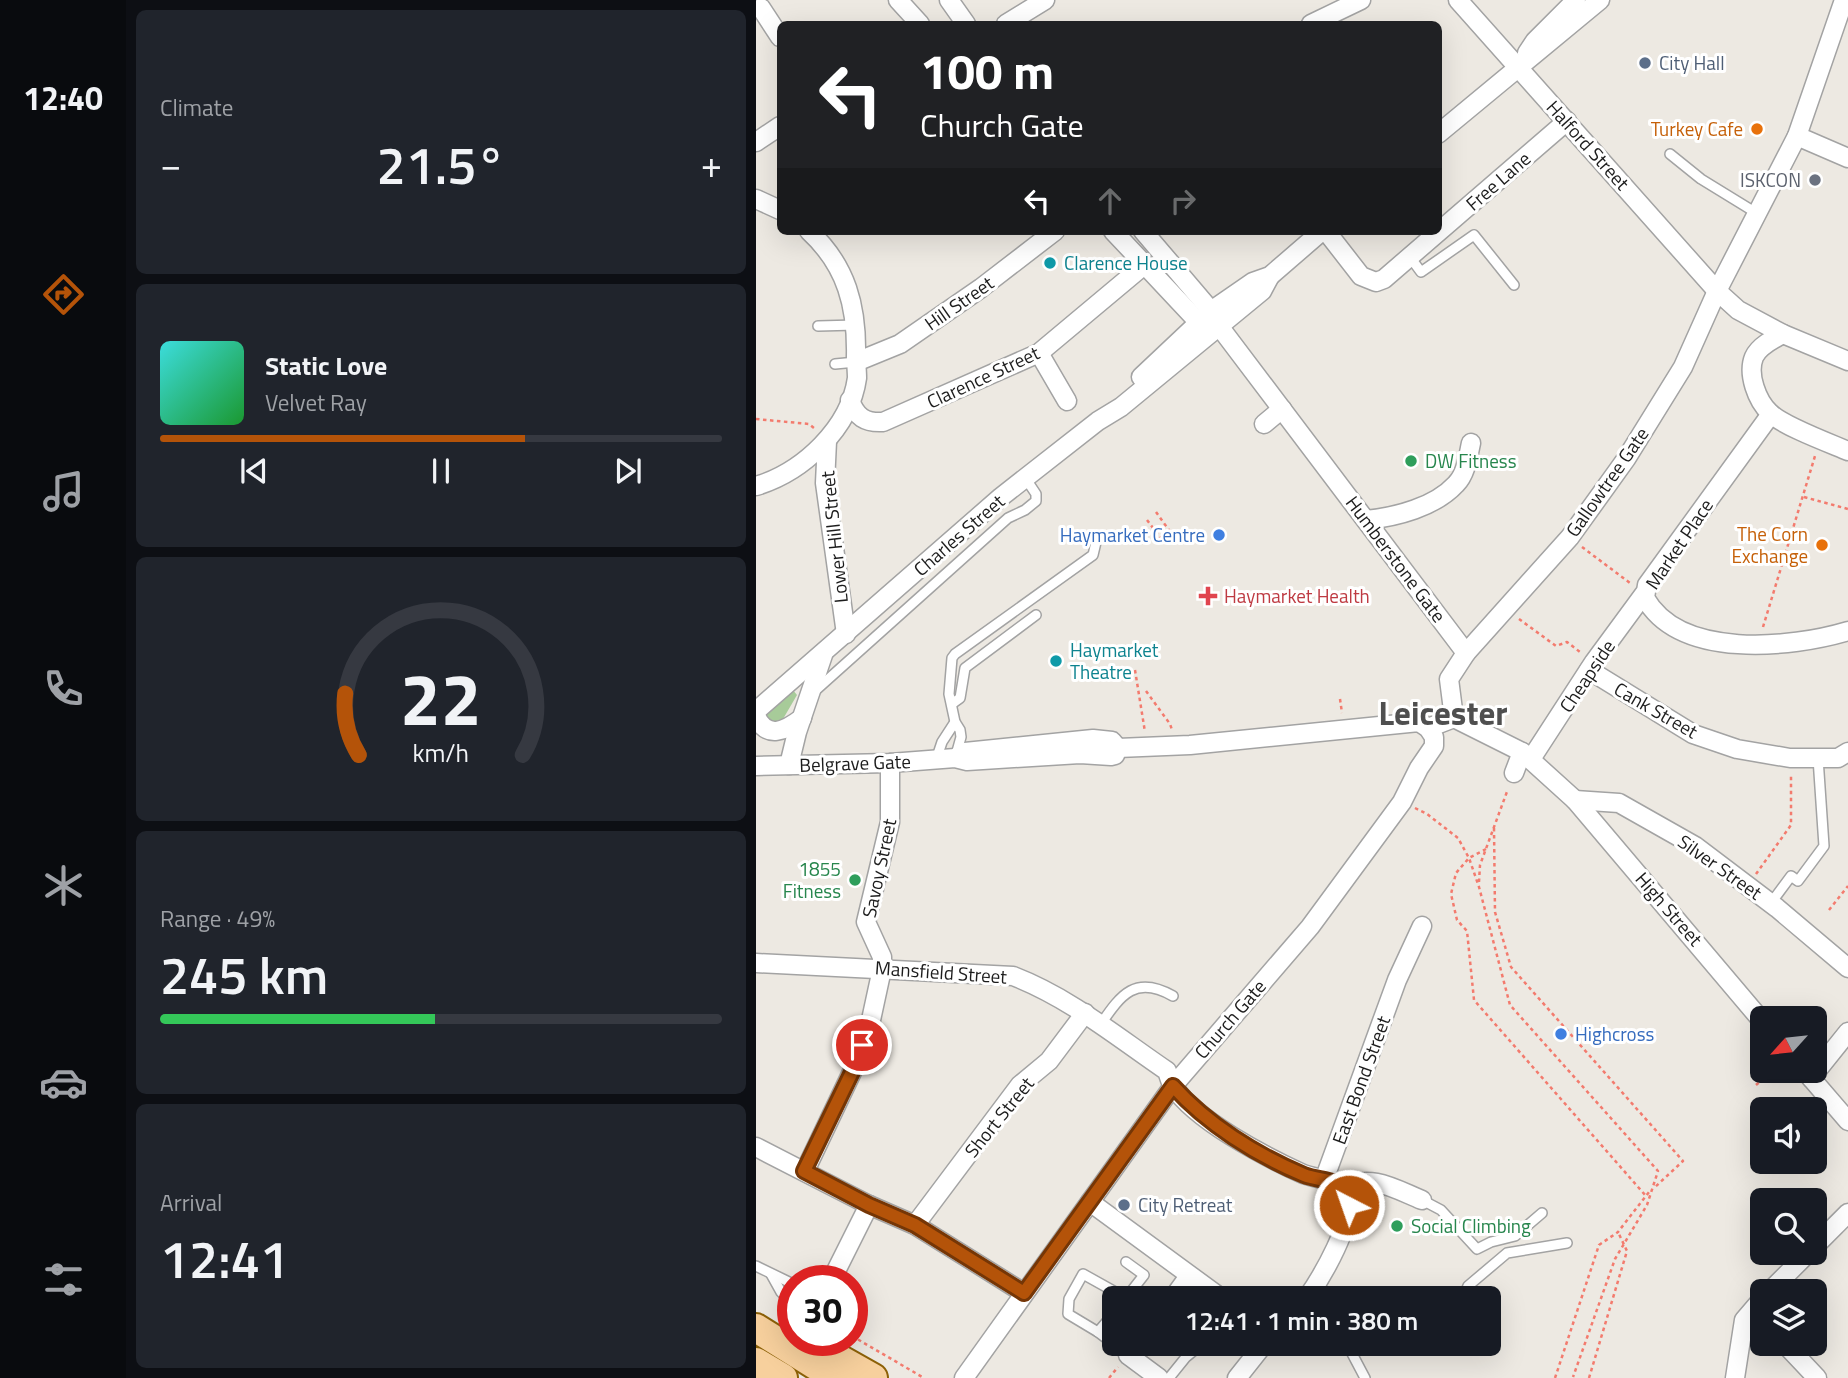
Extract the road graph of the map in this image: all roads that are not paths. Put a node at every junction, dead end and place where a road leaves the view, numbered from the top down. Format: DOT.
graph roads {
  1 [pos="898,0"];
  2 [pos="949,0"];
  3 [pos="1045,0"];
  4 [pos="1361,0"];
  5 [pos="1458,0"];
  6 [pos="1576,0"];
  7 [pos="1600,0"];
  8 [pos="1844,0"];
  9 [pos="763,6"];
  10 [pos="917,21"];
  11 [pos="964,21"];
  12 [pos="1011,21"];
  13 [pos="1317,21"];
  14 [pos="777,32"];
  15 [pos="1518,68"];
  16 [pos="1567,121"];
  17 [pos="777,128"];
  18 [pos="1442,131"];
  19 [pos="1797,136"];
  20 [pos="756,142"];
  21 [pos="756,150"];
  22 [pos="1670,154"];
  23 [pos="1848,158"];
  24 [pos="756,160"];
  25 [pos="756,199"];
  26 [pos="777,209"];
  27 [pos="1758,214"];
  28 [pos="1442,229"];
  29 [pos="813,235"];
  30 [pos="833,235"];
  31 [pos="1050,235"];
  32 [pos="1116,235"];
  33 [pos="1146,235"];
  34 [pos="1319,235"];
  35 [pos="1327,235"];
  36 [pos="1435,235"];
  37 [pos="823,244"];
  38 [pos="1410,257"];
  39 [pos="1143,266"];
  40 [pos="1514,285"];
  41 [pos="1717,291"];
  42 [pos="1212,323"];
  43 [pos="856,325"];
  44 [pos="818,326"];
  45 [pos="1783,334"];
  46 [pos="1039,353"];
  47 [pos="1848,361"];
  48 [pos="856,362"];
  49 [pos="835,364"];
  50 [pos="849,400"];
  51 [pos="1067,401"];
  52 [pos="1283,409"];
  53 [pos="1771,414"];
  54 [pos="1264,424"];
  55 [pos="827,441"];
  56 [pos="1471,443"];
  57 [pos="1848,451"];
  58 [pos="1026,479"];
  59 [pos="756,486"];
  60 [pos="1366,520"];
  61 [pos="1097,538"];
  62 [pos="1644,594"];
  63 [pos="1036,615"];
  64 [pos="1848,631"];
  65 [pos="846,634"];
  66 [pos="824,653"];
  67 [pos="1466,653"];
  68 [pos="1594,663"];
  69 [pos="756,691"];
  70 [pos="775,695"];
  71 [pos="810,695"];
  72 [pos="951,698"];
  73 [pos="756,713"];
  74 [pos="802,718"];
  75 [pos="1454,718"];
  76 [pos="955,722"];
  77 [pos="1428,728"];
  78 [pos="1848,752"];
  79 [pos="1526,756"];
  80 [pos="955,758"];
  81 [pos="1818,758"];
  82 [pos="936,760"];
  83 [pos="890,764"];
  84 [pos="789,765"];
  85 [pos="756,766"];
  86 [pos="1514,773"];
  87 [pos="1574,800"];
  88 [pos="1771,903"];
  89 [pos="1422,926"];
  90 [pos="756,963"];
  91 [pos="1848,968"];
  92 [pos="882,969"];
  93 [pos="1173,996"];
  94 [pos="1750,1006"];
  95 [pos="1085,1013"];
  96 [pos="1101,1024"];
  97 [pos="1848,1032"];
  98 [pos="1827,1054"];
  99 [pos="1816,1083"];
  100 [pos="1173,1086"];
  101 [pos="1848,1121"];
  102 [pos="756,1147"];
  103 [pos="804,1171"];
  104 [pos="1324,1180"];
  105 [pos="1343,1188"];
  106 [pos="1422,1200"];
  107 [pos="1090,1202"];
  108 [pos="869,1205"];
  109 [pos="1542,1213"];
  110 [pos="1848,1213"];
  111 [pos="915,1225"];
  112 [pos="1827,1234"];
  113 [pos="1567,1243"];
  114 [pos="1126,1262"];
  115 [pos="839,1265"];
  116 [pos="1796,1265"];
  117 [pos="756,1266"];
  118 [pos="771,1274"];
  119 [pos="1189,1276"];
  120 [pos="777,1277"];
  121 [pos="1782,1279"];
  122 [pos="777,1285"];
  123 [pos="1104,1286"];
  124 [pos="1135,1286"];
  125 [pos="1182,1286"];
  126 [pos="1204,1286"];
  127 [pos="1318,1286"];
  128 [pos="1468,1286"];
  129 [pos="1024,1293"];
  130 [pos="756,1315"];
  131 [pos="1750,1316"];
  132 [pos="777,1325"];
  133 [pos="1102,1327"];
  134 [pos="756,1328"];
  135 [pos="1098,1332"];
  136 [pos="1102,1334"];
  137 [pos="822,1356"];
  138 [pos="836,1356"];
  139 [pos="1139,1356"];
  140 [pos="1187,1356"];
  141 [pos="1254,1356"];
  142 [pos="1353,1356"];
  143 [pos="1796,1356"];
  144 [pos="756,1362"];
  145 [pos="835,1377"];
  146 [pos="783,1378"];
  147 [pos="873,1378"];
  148 [pos="964,1378"];
  149 [pos="1159,1378"];
  150 [pos="1169,1378"];
  151 [pos="1237,1378"];
  152 [pos="1365,1378"];
  153 [pos="1735,1378"];
  154 [pos="1817,1378"];
  1 -- 10 [label="street"];
  2 -- 11 [label="street"];
  3 -- 12 [label="street"];
  4 -- 13 [label="street"];
  5 -- 15 [label="street, Halford Street"];
  6 -- 15 [label="street"];
  7 -- 15 [label="street"];
  8 -- 19 [label="street, Gallowtree Gate"];
  9 -- 14 [label="street"];
  15 -- 16 [label="street, Halford Street"];
  15 -- 18 [label="street"];
  16 -- 28 [label="street, Free Lane"];
  16 -- 41 [label="street, Halford Street"];
  17 -- 20 [label="street"];
  19 -- 23 [label="street"];
  19 -- 27 [label="street, Gallowtree Gate"];
  21 -- 24 [label="street"];
  22 -- 27 [label="lane"];
  25 -- 26 [label="street"];
  27 -- 41 [label="street, Gallowtree Gate"];
  29 -- 37 [label="street"];
  30 -- 37 [label="street"];
  31 -- 48 [label="street, Hill Street"];
  32 -- 39 [label="street, Humberstone Gate"];
  33 -- 42 [label="street"];
  34 -- 42 [label="street, Charles Street"];
  35 -- 38 [label="street, Free Lane"];
  36 -- 38 [label="street, Free Lane"];
  37 -- 43 [label="street"];
  38 -- 40 [label="lane"];
  39 -- 42 [label="street, Humberstone Gate"];
  39 -- 46 [label="street, Clarence Street"];
  41 -- 45 [label="street, Halford Street"];
  41 -- 67 [label="street, Gallowtree Gate"];
  42 -- 52 [label="street, Humberstone Gate"];
  42 -- 58 [label="street, Charles Street"];
  43 -- 44 [label="lane"];
  43 -- 48 [label="street"];
  45 -- 47 [label="street, Halford Street"];
  45 -- 53 [label="street"];
  46 -- 50 [label="street, Clarence Street"];
  46 -- 51 [label="street"];
  48 -- 49 [label="lane"];
  48 -- 50 [label="street"];
  50 -- 55 [label="street"];
  52 -- 54 [label="street"];
  52 -- 60 [label="street, Humberstone Gate"];
  53 -- 57 [label="street"];
  53 -- 62 [label="street, Market Place"];
  55 -- 59 [label="street"];
  55 -- 65 [label="street, Lower Hill Street"];
  56 -- 60 [label="street"];
  58 -- 65 [label="street, Charles Street"];
  58 -- 71 [label="lane"];
  60 -- 67 [label="street, Humberstone Gate"];
  61 -- 72 [label="lane"];
  62 -- 64 [label="street, Market Place"];
  62 -- 68 [label="street, Cheapside"];
  63 -- 72 [label="lane"];
  65 -- 66 [label="street, Charles Street"];
  66 -- 70 [label="street, Charles Street"];
  66 -- 71 [label="street"];
  67 -- 75 [label="street"];
  68 -- 79 [label="street, Cheapside"];
  68 -- 81 [label="street, Cank Street"];
  69 -- 70 [label="street"];
  70 -- 73 [label="street, Charles Street"];
  71 -- 74 [label="street"];
  72 -- 76 [label="lane"];
  73 -- 74 [label="street, Charles Street"];
  74 -- 84 [label="street"];
  75 -- 77 [label="street"];
  75 -- 79 [label="street, High Street"];
  76 -- 80 [label="lane"];
  76 -- 82 [label="lane"];
  77 -- 80 [label="street, Belgrave Gate"];
  77 -- 100 [label="street, Church Gate"];
  78 -- 81 [label="street, Cank Street"];
  79 -- 86 [label="street, Cheapside"];
  79 -- 87 [label="street, High Street"];
  80 -- 82 [label="street, Belgrave Gate"];
  81 -- 88 [label="lane"];
  82 -- 83 [label="street, Belgrave Gate"];
  83 -- 84 [label="street, Belgrave Gate"];
  83 -- 92 [label="street, Savoy Street"];
  84 -- 85 [label="street, Belgrave Gate"];
  87 -- 88 [label="street, Silver Street"];
  87 -- 94 [label="street, High Street"];
  88 -- 91 [label="street, Silver Street"];
  89 -- 104 [label="street, East Bond Street"];
  90 -- 92 [label="street, Mansfield Street"];
  92 -- 95 [label="street, Mansfield Street"];
  92 -- 103 [label="street"];
  93 -- 96 [label="lane"];
  95 -- 96 [label="street, Mansfield Street"];
  95 -- 111 [label="street, Short Street"];
  96 -- 100 [label="street, Mansfield Street"];
  97 -- 98 [label="street"];
  99 -- 101 [label="street"];
  100 -- 104 [label="street, Mansfield Street"];
  100 -- 107 [label="street, Church Gate"];
  102 -- 103 [label="street"];
  103 -- 108 [label="street"];
  104 -- 105 [label="street, Mansfield Street"];
  105 -- 106 [label="street"];
  105 -- 127 [label="street"];
  106 -- 109 [label="lane"];
  107 -- 119 [label="street"];
  107 -- 129 [label="street, Church Gate"];
  108 -- 111 [label="street"];
  108 -- 115 [label="street"];
  110 -- 112 [label="street"];
  111 -- 129 [label="street"];
  113 -- 128 [label="lane"];
  114 -- 124 [label="lane"];
  116 -- 121 [label="street"];
  117 -- 118 [label="lane"];
  118 -- 120 [label="lane"];
  118 -- 122 [label="lane"];
  119 -- 125 [label="street"];
  119 -- 126 [label="street"];
  123 -- 135 [label="lane"];
  129 -- 148 [label="street, Church Gate"];
  130 -- 132 [label="main road"];
  131 -- 153 [label="street"];
  133 -- 135 [label="lane"];
  134 -- 145 [label="main road"];
  135 -- 136 [label="lane"];
  137 -- 145 [label="lane"];
  138 -- 147 [label="main road"];
  139 -- 149 [label="street"];
  140 -- 150 [label="lane"];
  141 -- 151 [label="street"];
  142 -- 152 [label="lane"];
  143 -- 154 [label="street"];
  144 -- 146 [label="main road"];
}
